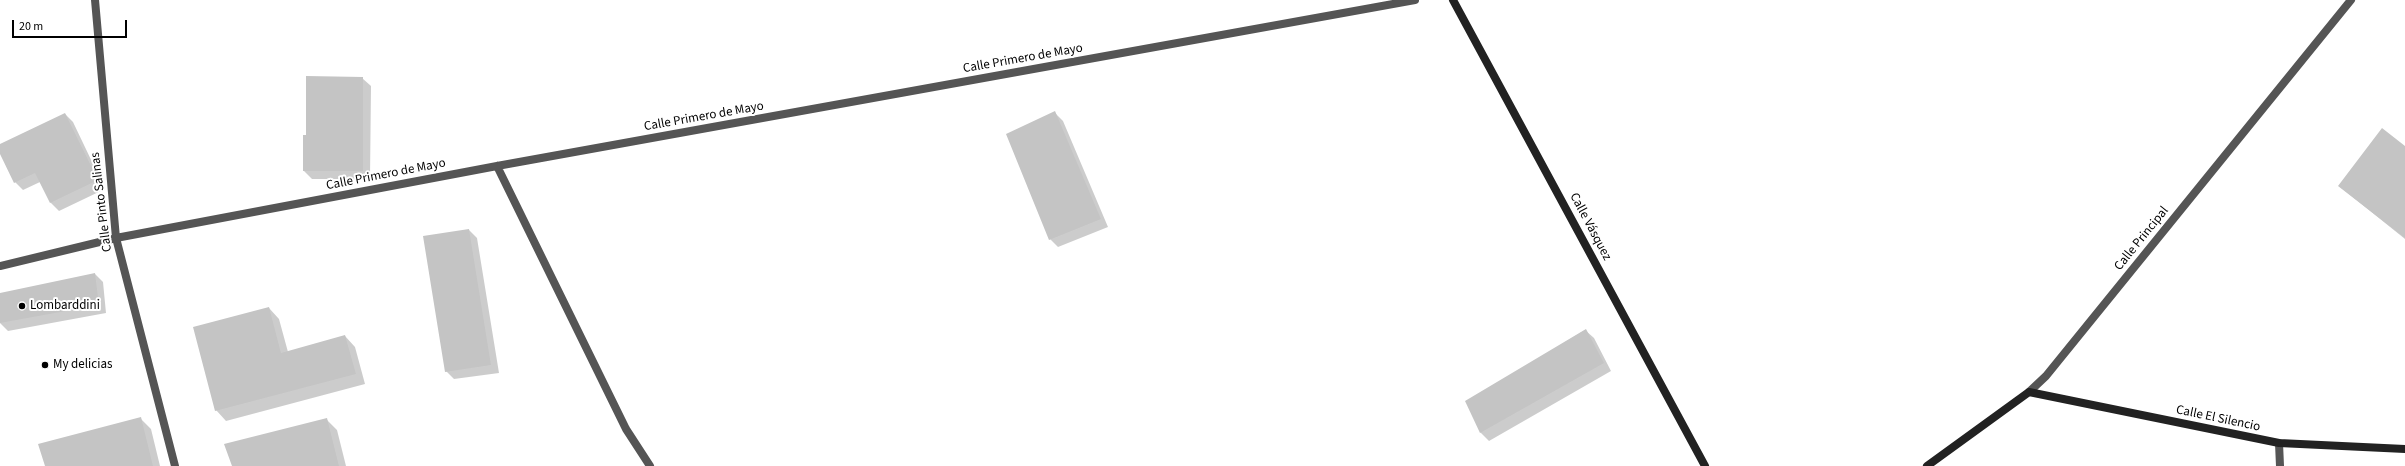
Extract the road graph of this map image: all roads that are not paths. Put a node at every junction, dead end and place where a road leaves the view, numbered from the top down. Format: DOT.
graph roads {
  1 [pos="94,0"];
  2 [pos="1415,0"];
  3 [pos="1453,0"];
  4 [pos="2351,0"];
  5 [pos="497,166"];
  6 [pos="116,238"];
  7 [pos="0,266"];
  8 [pos="2029,392"];
  9 [pos="2279,443"];
  10 [pos="2405,448"];
  11 [pos="175,466"];
  12 [pos="650,466"];
  13 [pos="1705,466"];
  14 [pos="1927,466"];
  15 [pos="2280,466"];
  1 -- 6 [label="street, Calle Pinto Salinas"];
  2 -- 5 [label="street, Calle Primero de Mayo"];
  3 -- 13 [label="street, Calle Vásquez"];
  4 -- 8 [label="street, Calle Principal"];
  5 -- 6 [label="street, Calle Primero de Mayo"];
  5 -- 12 [label="street"];
  6 -- 7 [label="street, Calle Primero de Mayo"];
  6 -- 11 [label="street, Calle Pinto Salinas"];
  8 -- 9 [label="street, Calle El Silencio"];
  8 -- 14 [label="street, Calle Principal"];
  9 -- 10 [label="street, Calle El Silencio"];
  9 -- 15 [label="street"];
}
